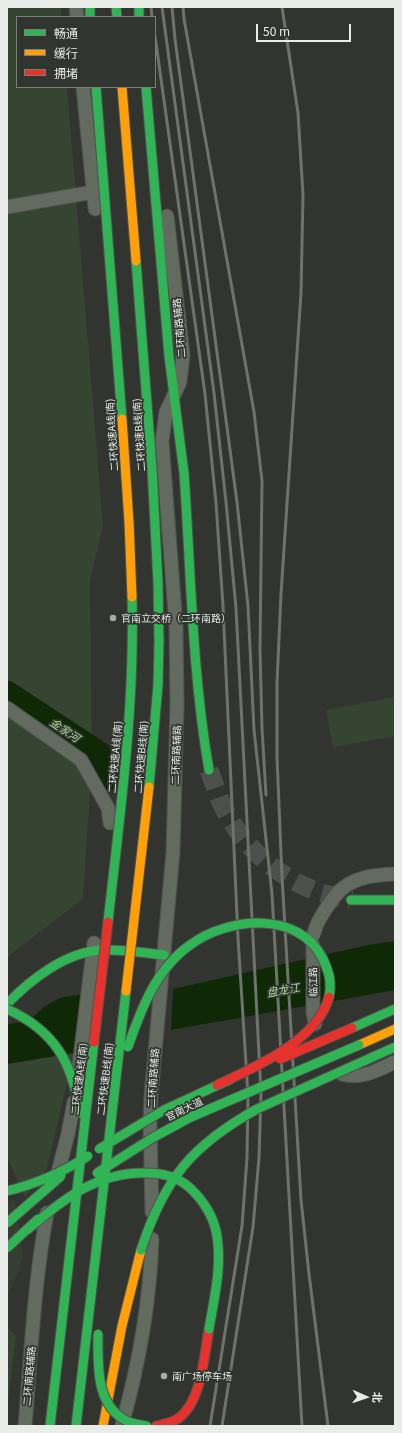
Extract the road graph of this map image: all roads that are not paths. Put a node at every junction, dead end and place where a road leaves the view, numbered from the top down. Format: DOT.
graph roads {
  1 [pos="83,88"];
  2 [pos="96,88"];
  3 [pos="122,88"];
  4 [pos="146,88"];
  5 [pos="149,88"];
  6 [pos="93,192"];
  7 [pos="7,207"];
  8 [pos="174,396"];
  9 [pos="7,708"];
  10 [pos="210,770"];
  11 [pos="110,823"];
  12 [pos="395,874"];
  13 [pos="351,900"];
  14 [pos="395,900"];
  15 [pos="93,951"];
  16 [pos="164,955"];
  17 [pos="7,1004"];
  18 [pos="7,1009"];
  19 [pos="395,1009"];
  20 [pos="395,1029"];
  21 [pos="395,1047"];
  22 [pos="395,1062"];
  23 [pos="217,1085"];
  24 [pos="109,1139"];
  25 [pos="102,1147"];
  26 [pos="79,1172"];
  27 [pos="7,1191"];
  28 [pos="101,1212"];
  29 [pos="7,1223"];
  30 [pos="27,1230"];
  31 [pos="7,1248"];
  32 [pos="46,1424"];
  33 [pos="25,1426"];
  34 [pos="76,1426"];
  35 [pos="103,1426"];
  36 [pos="122,1426"];
  37 [pos="146,1426"];
  38 [pos="156,1426"];
  1 -- 6 [label="street, 二环南路辅路"];
  2 -- 26 [label="main road, 二环快速A线(南), bridge"];
  3 -- 24 [label="main road, 二环快速B线(南), bridge"];
  4 -- 8 [label="main road"];
  5 -- 8 [label="street, 二环南路辅路"];
  6 -- 7 [label="street"];
  6 -- 11 [label="street, 二环南路辅路"];
  8 -- 10 [label="main road"];
  8 -- 16 [label="street, 二环南路辅路"];
  9 -- 11 [label="street"];
  11 -- 15 [label="street, 二环南路辅路"];
  12 -- 22 [label="street, 临江路, bridge"];
  13 -- 14 [label="main road"];
  15 -- 16 [label="main road"];
  15 -- 17 [label="main road"];
  15 -- 33 [label="street, 二环南路辅路"];
  16 -- 36 [label="street, 二环南路辅路"];
  18 -- 26 [label="main road, bridge"];
  19 -- 23 [label="main road, 官南大道, bridge"];
  20 -- 30 [label="main road, 官南大道, bridge"];
  21 -- 35 [label="main road, bridge"];
  23 -- 24 [label="main road, bridge"];
  23 -- 25 [label="main road, 官南大道, bridge"];
  24 -- 28 [label="main road, 二环快速B线(南), bridge"];
  25 -- 27 [label="main road, bridge"];
  25 -- 29 [label="main road, 官南大道, bridge"];
  26 -- 32 [label="main road, 二环快速A线(南), bridge"];
  28 -- 34 [label="main road, 二环快速B线(南), bridge"];
  28 -- 37 [label="main road, bridge"];
  30 -- 31 [label="main road, 官南大道, bridge"];
  30 -- 38 [label="main road, bridge"];
}
